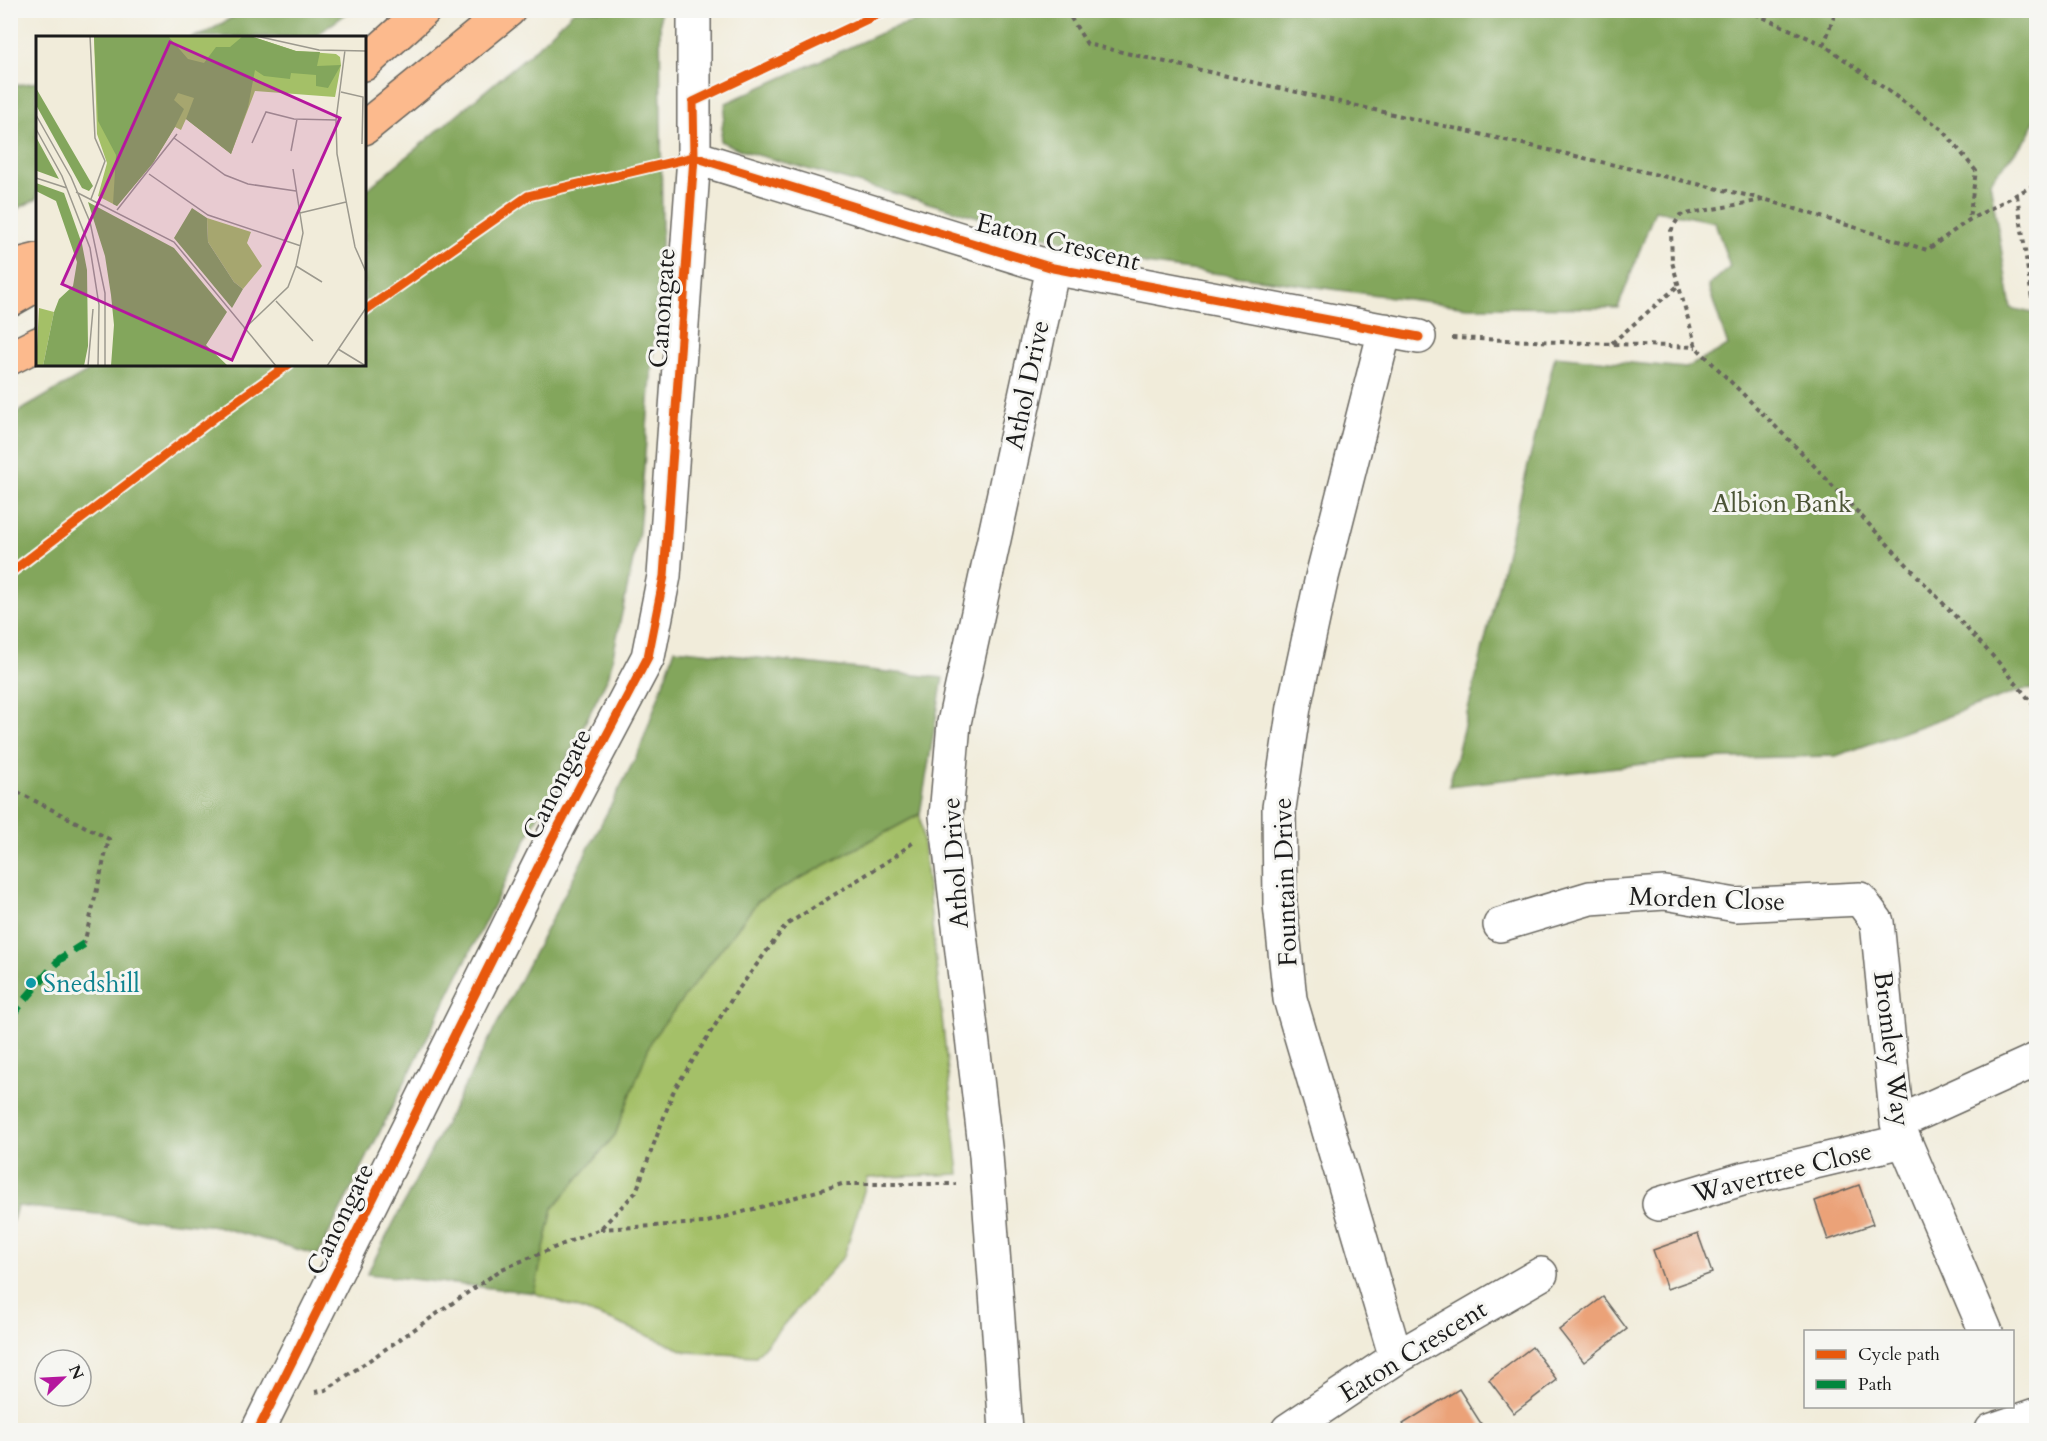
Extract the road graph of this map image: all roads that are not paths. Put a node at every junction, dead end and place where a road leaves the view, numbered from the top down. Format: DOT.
graph roads {
  1 [pos="424,10"];
  2 [pos="508,10"];
  3 [pos="694,10"];
  4 [pos="366,62"];
  5 [pos="366,126"];
  6 [pos="694,157"];
  7 [pos="36,260"];
  8 [pos="10,267"];
  9 [pos="1053,268"];
  10 [pos="36,285"];
  11 [pos="10,300"];
  12 [pos="1385,330"];
  13 [pos="1419,337"];
  14 [pos="36,345"];
  15 [pos="10,358"];
  16 [pos="1860,899"];
  17 [pos="1500,925"];
  18 [pos="2037,1060"];
  19 [pos="1901,1132"];
  20 [pos="1659,1204"];
  21 [pos="1541,1274"];
  22 [pos="1985,1330"];
  23 [pos="1396,1358"];
  24 [pos="259,1430"];
  25 [pos="1006,1431"];
  26 [pos="1288,1431"];
  1 -- 4 [label="highway"];
  2 -- 5 [label="highway"];
  3 -- 6 [label="street, Canongate"];
  6 -- 9 [label="street, Eaton Crescent"];
  6 -- 24 [label="street, Canongate"];
  7 -- 8 [label="highway"];
  9 -- 12 [label="street, Eaton Crescent"];
  9 -- 25 [label="street, Athol Drive"];
  10 -- 11 [label="highway"];
  12 -- 13 [label="street, Eaton Crescent"];
  12 -- 23 [label="street, Fountain Drive"];
  14 -- 15 [label="highway"];
  16 -- 17 [label="street, Morden Close"];
  16 -- 19 [label="street, Bromley Way"];
  18 -- 19 [label="street, Wavertree Close"];
  19 -- 20 [label="street, Wavertree Close"];
  19 -- 22 [label="street, Bromley Way"];
  21 -- 23 [label="street, Eaton Crescent"];
  23 -- 26 [label="street, Eaton Crescent"];
}
